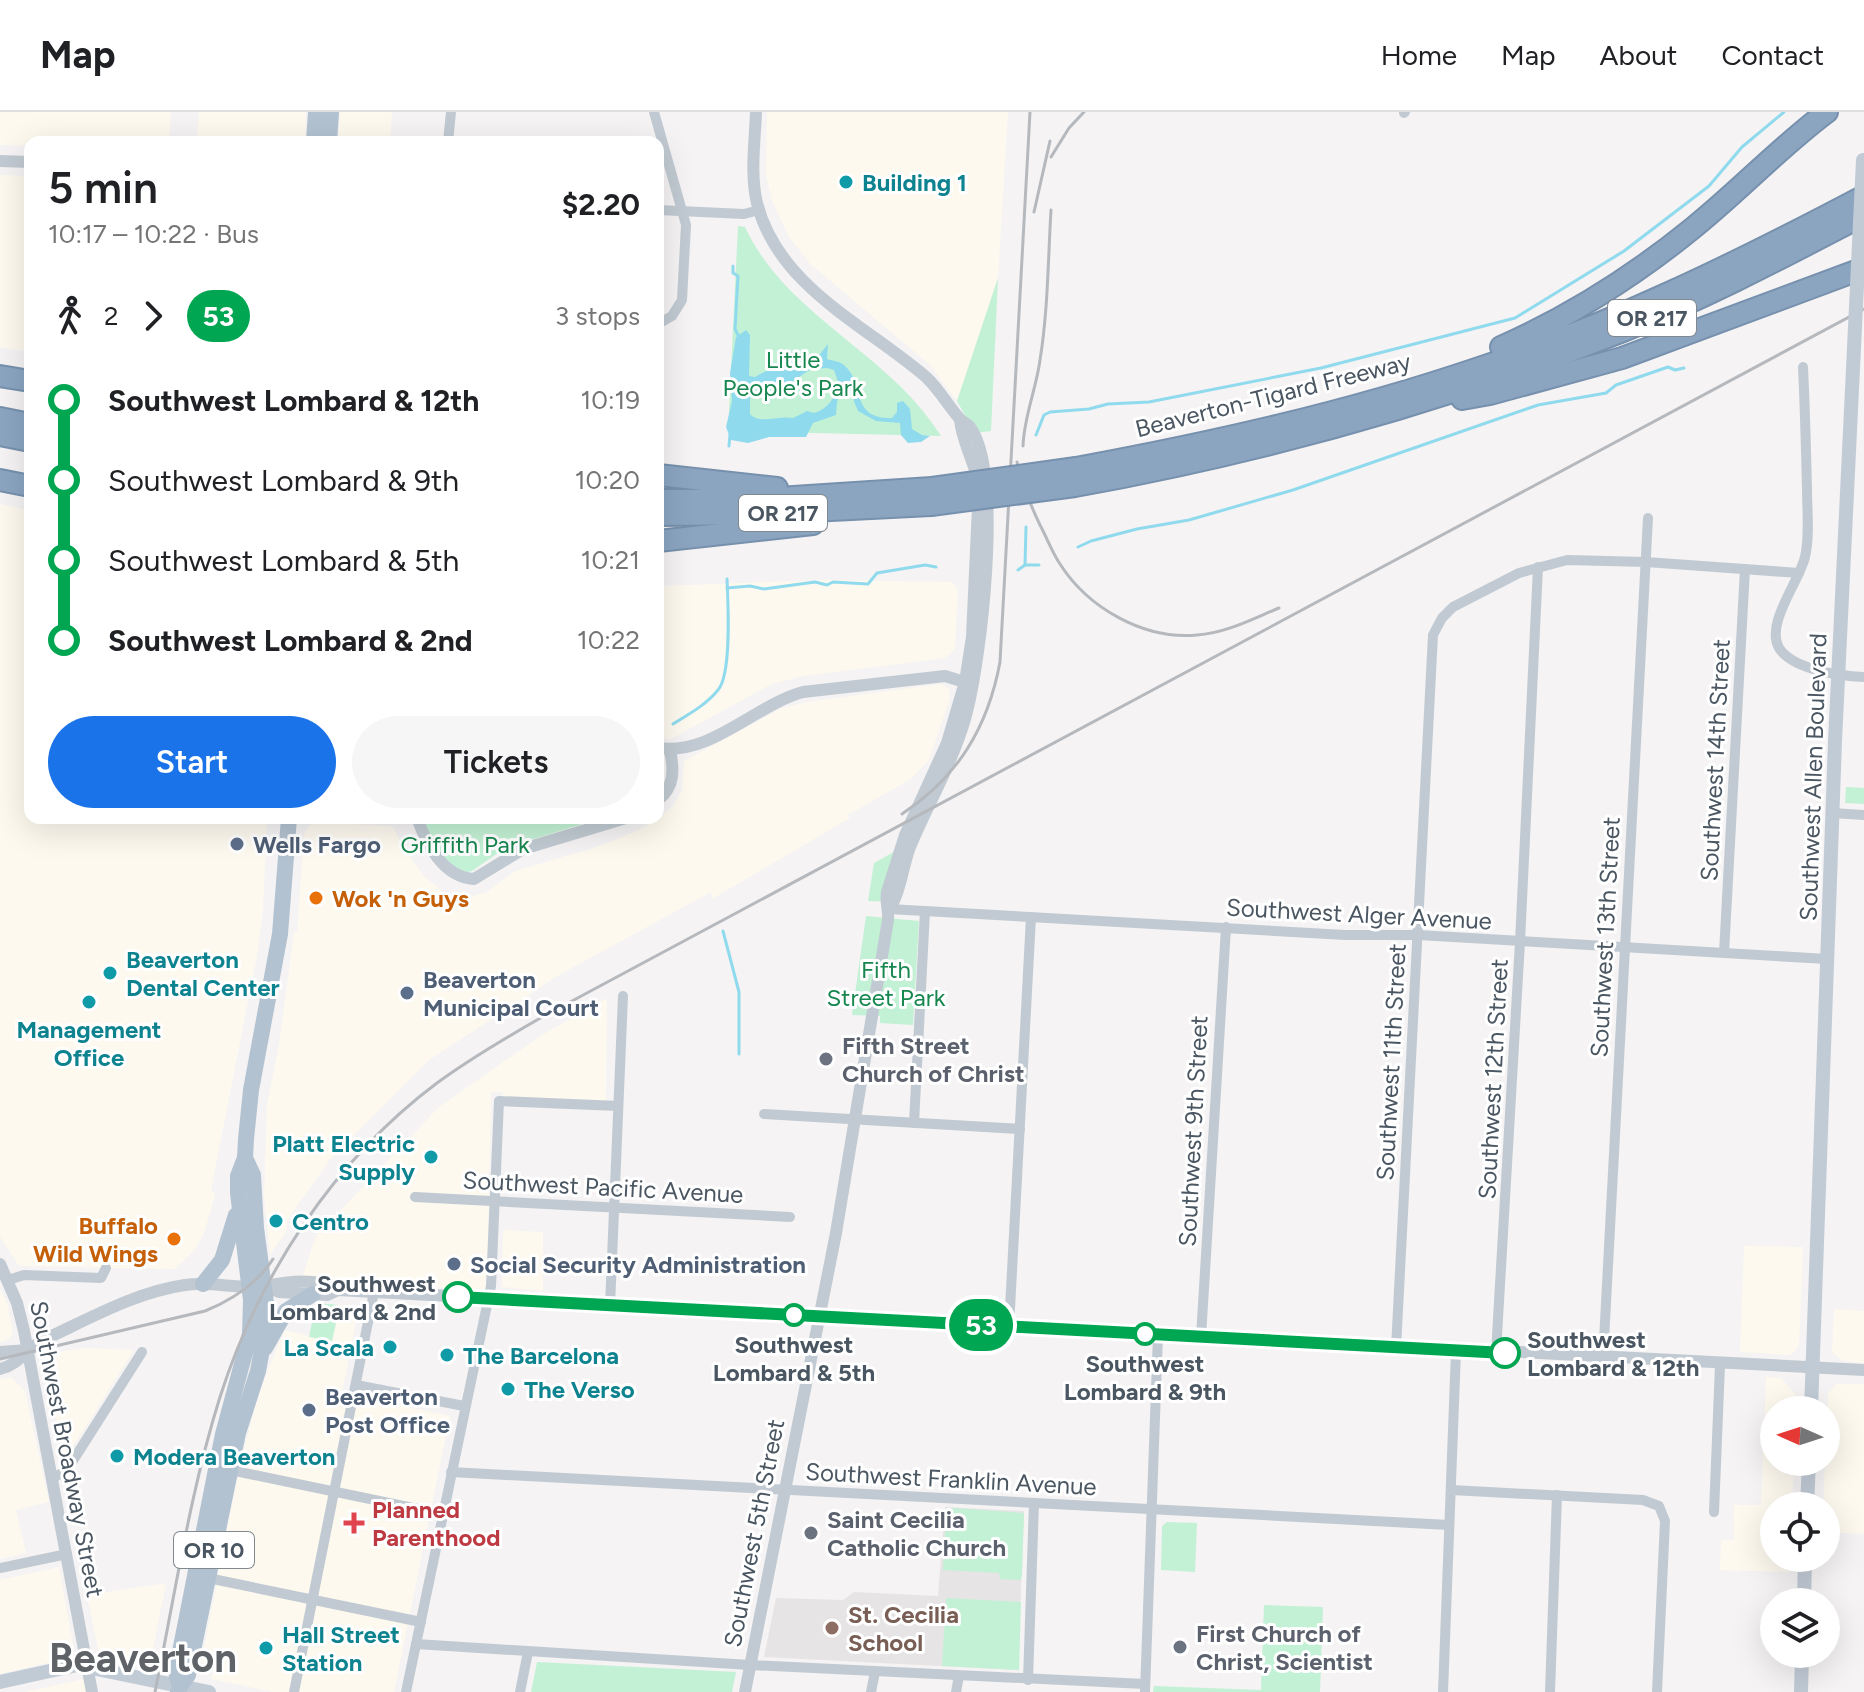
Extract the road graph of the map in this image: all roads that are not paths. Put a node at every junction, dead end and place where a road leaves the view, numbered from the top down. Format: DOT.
graph roads {
  1 [pos="316,112"];
  2 [pos="331,112"];
  3 [pos="451,112"];
  4 [pos="654,112"];
  5 [pos="756,112"];
  6 [pos="1827,112"];
  7 [pos="314,136"];
  8 [pos="329,136"];
  9 [pos="449,136"];
  10 [pos="661,136"];
  11 [pos="664,147"];
  12 [pos="1864,147"];
  13 [pos="1863,160"];
  14 [pos="0,161"];
  15 [pos="24,162"];
  16 [pos="1864,196"];
  17 [pos="664,210"];
  18 [pos="759,210"];
  19 [pos="682,211"];
  20 [pos="1864,215"];
  21 [pos="1861,270"];
  22 [pos="664,321"];
  23 [pos="1803,367"];
  24 [pos="0,376"];
  25 [pos="1451,376"];
  26 [pos="24,380"];
  27 [pos="1430,399"];
  28 [pos="0,418"];
  29 [pos="24,423"];
  30 [pos="0,435"];
  31 [pos="24,440"];
  32 [pos="664,476"];
  33 [pos="1076,477"];
  34 [pos="0,480"];
  35 [pos="24,485"];
  36 [pos="932,496"];
  37 [pos="811,497"];
  38 [pos="664,500"];
  39 [pos="907,507"];
  40 [pos="664,515"];
  41 [pos="1648,518"];
  42 [pos="664,540"];
  43 [pos="1646,562"];
  44 [pos="1538,567"];
  45 [pos="1745,569"];
  46 [pos="1799,573"];
  47 [pos="1839,676"];
  48 [pos="1864,677"];
  49 [pos="969,684"];
  50 [pos="664,749"];
  51 [pos="664,795"];
  52 [pos="1832,813"];
  53 [pos="1864,815"];
  54 [pos="289,824"];
  55 [pos="420,824"];
  56 [pos="606,824"];
  57 [pos="889,909"];
  58 [pos="925,911"];
  59 [pos="1031,917"];
  60 [pos="1226,927"];
  61 [pos="1418,935"];
  62 [pos="1520,942"];
  63 [pos="1625,947"];
  64 [pos="1724,953"];
  65 [pos="1827,959"];
  66 [pos="623,996"];
  67 [pos="618,1106"];
  68 [pos="764,1114"];
  69 [pos="855,1120"];
  70 [pos="914,1123"];
  71 [pos="1020,1129"];
  72 [pos="245,1158"];
  73 [pos="415,1197"];
  74 [pos="495,1201"];
  75 [pos="616,1206"];
  76 [pos="239,1209"];
  77 [pos="790,1217"];
  78 [pos="0,1264"];
  79 [pos="106,1268"];
  80 [pos="8,1280"];
  81 [pos="203,1284"];
  82 [pos="257,1286"];
  83 [pos="338,1290"];
  84 [pos="374,1292"];
  85 [pos="313,1294"];
  86 [pos="488,1299"];
  87 [pos="610,1306"];
  88 [pos="820,1316"];
  89 [pos="1009,1327"];
  90 [pos="1158,1335"];
  91 [pos="1201,1337"];
  92 [pos="1396,1348"];
  93 [pos="28,1350"];
  94 [pos="1456,1351"];
  95 [pos="0,1352"];
  96 [pos="142,1352"];
  97 [pos="262,1353"];
  98 [pos="1496,1353"];
  99 [pos="1603,1359"];
  100 [pos="1720,1365"];
  101 [pos="1813,1368"];
  102 [pos="0,1369"];
  103 [pos="1864,1370"];
  104 [pos="356,1385"];
  105 [pos="1812,1396"];
  106 [pos="464,1406"];
  107 [pos="230,1470"];
  108 [pos="451,1472"];
  109 [pos="53,1478"];
  110 [pos="1451,1490"];
  111 [pos="784,1491"];
  112 [pos="334,1492"];
  113 [pos="1557,1495"];
  114 [pos="1034,1503"];
  115 [pos="1152,1510"];
  116 [pos="1714,1512"];
  117 [pos="442,1514"];
  118 [pos="1449,1525"];
  119 [pos="67,1554"];
  120 [pos="0,1568"];
  121 [pos="201,1577"];
  122 [pos="312,1599"];
  123 [pos="421,1622"];
  124 [pos="416,1644"];
  125 [pos="528,1652"];
  126 [pos="750,1665"];
  127 [pos="88,1666"];
  128 [pos="1802,1668"];
  129 [pos="875,1672"];
  130 [pos="959,1676"];
  131 [pos="1028,1680"];
  132 [pos="0,1682"];
  133 [pos="1145,1688"];
  134 [pos="179,1689"];
  135 [pos="92,1692"];
  136 [pos="209,1692"];
  137 [pos="294,1692"];
  138 [pos="406,1692"];
  139 [pos="520,1692"];
  140 [pos="745,1692"];
  141 [pos="871,1692"];
  142 [pos="956,1692"];
  143 [pos="1443,1692"];
  144 [pos="1550,1692"];
  145 [pos="1657,1692"];
  146 [pos="1801,1692"];
  1 -- 7 [label="main road"];
  2 -- 8 [label="main road"];
  3 -- 9 [label="street"];
  4 -- 10 [label="street"];
  5 -- 18 [label="street, Southwest 5th Street"];
  6 -- 25 [label="highway"];
  11 -- 19 [label="street"];
  12 -- 13 [label="main road, Southwest Allen Boulevard"];
  13 -- 21 [label="main road, Southwest Allen Boulevard, bridge"];
  14 -- 15 [label="street"];
  16 -- 25 [label="highway, Beaverton-Tigard Freeway / OR 217"];
  17 -- 19 [label="street"];
  18 -- 19 [label="street"];
  18 -- 49 [label="street, Southwest 5th Street"];
  19 -- 22 [label="street"];
  20 -- 27 [label="highway, Beaverton-Tigard Freeway / OR 217"];
  21 -- 27 [label="highway"];
  21 -- 47 [label="main road, Southwest Allen Boulevard, bridge"];
  23 -- 46 [label="street"];
  24 -- 26 [label="highway"];
  25 -- 33 [label="highway, Beaverton-Tigard Freeway / OR 217"];
  27 -- 33 [label="highway, Beaverton-Tigard Freeway / OR 217"];
  28 -- 29 [label="highway"];
  30 -- 31 [label="highway"];
  32 -- 37 [label="highway"];
  33 -- 36 [label="highway, Beaverton-Tigard Freeway / OR 217, bridge"];
  34 -- 35 [label="highway"];
  36 -- 37 [label="highway, Beaverton-Tigard Freeway / OR 217"];
  36 -- 39 [label="highway, Beaverton-Tigard Freeway / OR 217"];
  37 -- 38 [label="highway, Beaverton-Tigard Freeway / OR 217"];
  39 -- 40 [label="highway, Beaverton-Tigard Freeway / OR 217"];
  39 -- 42 [label="highway"];
  41 -- 43 [label="street, Southwest 13th Street"];
  43 -- 44 [label="street"];
  43 -- 45 [label="street"];
  43 -- 63 [label="street, Southwest 13th Street"];
  44 -- 61 [label="street, Southwest 11th Street"];
  44 -- 62 [label="street, Southwest 12th Street"];
  45 -- 46 [label="street"];
  45 -- 64 [label="street, Southwest 14th Street"];
  46 -- 47 [label="street"];
  47 -- 48 [label="street"];
  47 -- 52 [label="main road, Southwest Allen Boulevard"];
  49 -- 50 [label="street"];
  49 -- 57 [label="street, Southwest 5th Street"];
  50 -- 51 [label="street"];
  52 -- 53 [label="street"];
  52 -- 65 [label="main road, Southwest Allen Boulevard"];
  54 -- 72 [label="main road, OR 10"];
  55 -- 56 [label="street"];
  57 -- 58 [label="street, Southwest Alger Avenue"];
  57 -- 69 [label="street, Southwest 5th Street"];
  58 -- 59 [label="street, Southwest Alger Avenue"];
  58 -- 70 [label="street"];
  59 -- 60 [label="street, Southwest Alger Avenue"];
  59 -- 71 [label="street"];
  60 -- 61 [label="street, Southwest Alger Avenue"];
  60 -- 91 [label="street, Southwest 9th Street"];
  61 -- 62 [label="street, Southwest Alger Avenue"];
  61 -- 92 [label="street, Southwest 11th Street"];
  62 -- 63 [label="street, Southwest Alger Avenue"];
  62 -- 98 [label="street, Southwest 12th Street"];
  63 -- 64 [label="street, Southwest Alger Avenue"];
  63 -- 99 [label="street, Southwest 13th Street"];
  64 -- 65 [label="street, Southwest Alger Avenue"];
  65 -- 101 [label="main road, Southwest Allen Boulevard"];
  66 -- 67 [label="street"];
  67 -- 74 [label="street"];
  67 -- 75 [label="street"];
  68 -- 69 [label="street"];
  69 -- 70 [label="street"];
  69 -- 88 [label="street, Southwest 5th Street"];
  70 -- 71 [label="street"];
  71 -- 89 [label="street"];
  72 -- 76 [label="main road, OR 10"];
  72 -- 82 [label="main road, OR 10"];
  73 -- 74 [label="street, Southwest Pacific Avenue"];
  74 -- 75 [label="street, Southwest Pacific Avenue"];
  74 -- 86 [label="street"];
  75 -- 77 [label="street, Southwest Pacific Avenue"];
  75 -- 87 [label="street"];
  76 -- 81 [label="main road"];
  76 -- 82 [label="main road, OR 10"];
  78 -- 80 [label="street, Southwest Broadway Street"];
  79 -- 80 [label="street"];
  80 -- 93 [label="street, Southwest Broadway Street"];
  81 -- 82 [label="street"];
  81 -- 93 [label="street"];
  82 -- 83 [label="street"];
  82 -- 85 [label="street"];
  82 -- 97 [label="main road, OR 10"];
  82 -- 121 [label="main road, OR 10"];
  83 -- 84 [label="street"];
  83 -- 85 [label="street"];
  84 -- 86 [label="street"];
  84 -- 104 [label="street"];
  85 -- 97 [label="main road"];
  86 -- 87 [label="street"];
  86 -- 106 [label="street"];
  87 -- 88 [label="street"];
  88 -- 89 [label="street"];
  88 -- 111 [label="street, Southwest 5th Street"];
  89 -- 90 [label="street"];
  90 -- 91 [label="street"];
  90 -- 115 [label="street"];
  91 -- 92 [label="street"];
  92 -- 94 [label="street"];
  93 -- 95 [label="street"];
  93 -- 102 [label="street"];
  93 -- 109 [label="street, Southwest Broadway Street"];
  94 -- 98 [label="street"];
  94 -- 110 [label="street"];
  96 -- 109 [label="street"];
  97 -- 107 [label="main road, OR 10"];
  98 -- 99 [label="street"];
  99 -- 100 [label="street"];
  100 -- 101 [label="street"];
  100 -- 116 [label="street"];
  101 -- 103 [label="street"];
  101 -- 105 [label="main road, Southwest Allen Boulevard"];
  104 -- 106 [label="street"];
  104 -- 112 [label="street"];
  106 -- 108 [label="street"];
  107 -- 112 [label="street"];
  107 -- 121 [label="main road, OR 10"];
  108 -- 111 [label="street, Southwest Franklin Avenue"];
  108 -- 117 [label="street"];
  109 -- 119 [label="street, Southwest Broadway Street"];
  110 -- 113 [label="street"];
  110 -- 118 [label="street"];
  111 -- 114 [label="street, Southwest Franklin Avenue"];
  111 -- 126 [label="street, Southwest 5th Street"];
  112 -- 117 [label="street"];
  112 -- 122 [label="street"];
  113 -- 144 [label="street"];
  113 -- 145 [label="street"];
  114 -- 115 [label="street, Southwest Franklin Avenue"];
  114 -- 131 [label="street"];
  115 -- 118 [label="street, Southwest Franklin Avenue"];
  115 -- 133 [label="street"];
  117 -- 123 [label="street"];
  118 -- 143 [label="street"];
  119 -- 120 [label="street"];
  119 -- 127 [label="street, Southwest Broadway Street"];
  121 -- 122 [label="street"];
  121 -- 134 [label="main road, OR 10"];
  122 -- 123 [label="street"];
  122 -- 137 [label="street"];
  123 -- 124 [label="street"];
  124 -- 125 [label="street"];
  124 -- 138 [label="street"];
  125 -- 126 [label="street"];
  125 -- 139 [label="street"];
  126 -- 129 [label="street"];
  126 -- 140 [label="street, Southwest 5th Street"];
  127 -- 132 [label="main road"];
  127 -- 134 [label="main road"];
  127 -- 135 [label="street, Southwest Broadway Street"];
  128 -- 146 [label="main road"];
  129 -- 130 [label="street"];
  129 -- 141 [label="street"];
  130 -- 131 [label="street"];
  130 -- 142 [label="street"];
  131 -- 133 [label="street"];
  134 -- 136 [label="main road"];
}
